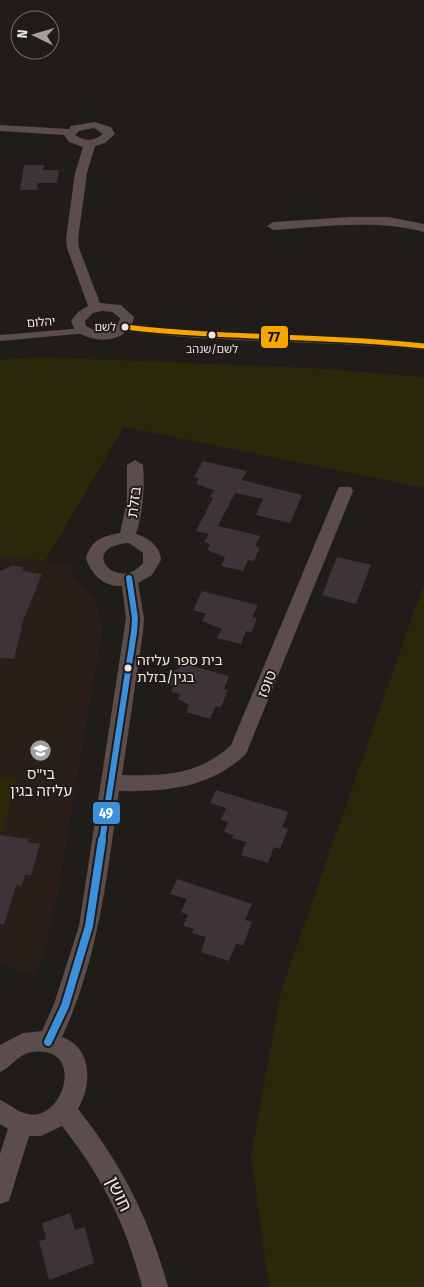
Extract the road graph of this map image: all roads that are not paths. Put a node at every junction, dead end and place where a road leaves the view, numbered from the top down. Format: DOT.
graph roads {
  1 [pos="0,128"];
  2 [pos="70,132"];
  3 [pos="90,143"];
  4 [pos="273,226"];
  5 [pos="424,228"];
  6 [pos="95,308"];
  7 [pos="125,327"];
  8 [pos="84,331"];
  9 [pos="0,338"];
  10 [pos="424,346"];
  11 [pos="135,465"];
  12 [pos="346,491"];
  13 [pos="127,538"];
  14 [pos="129,578"];
  15 [pos="112,783"];
  16 [pos="48,1042"];
  17 [pos="1,1058"];
  18 [pos="64,1110"];
  19 [pos="0,1111"];
  20 [pos="21,1124"];
  21 [pos="0,1192"];
  22 [pos="155,1287"];
  1 -- 2 [label="street"];
  2 -- 3 [label="street"];
  2 -- 3 [label="street"];
  3 -- 6 [label="street"];
  4 -- 5 [label="street"];
  6 -- 7 [label="street"];
  6 -- 8 [label="street"];
  7 -- 8 [label="street"];
  7 -- 10 [label="street"];
  8 -- 9 [label="street, יהלום"];
  11 -- 13 [label="street, בזלת"];
  12 -- 15 [label="street, טופז"];
  13 -- 14 [label="street"];
  13 -- 14 [label="street"];
  14 -- 15 [label="street"];
  15 -- 16 [label="street"];
  16 -- 17 [label="street"];
  16 -- 18 [label="street"];
  18 -- 20 [label="street"];
  18 -- 22 [label="street, חושן"];
  19 -- 20 [label="street"];
  20 -- 21 [label="street"];
}
